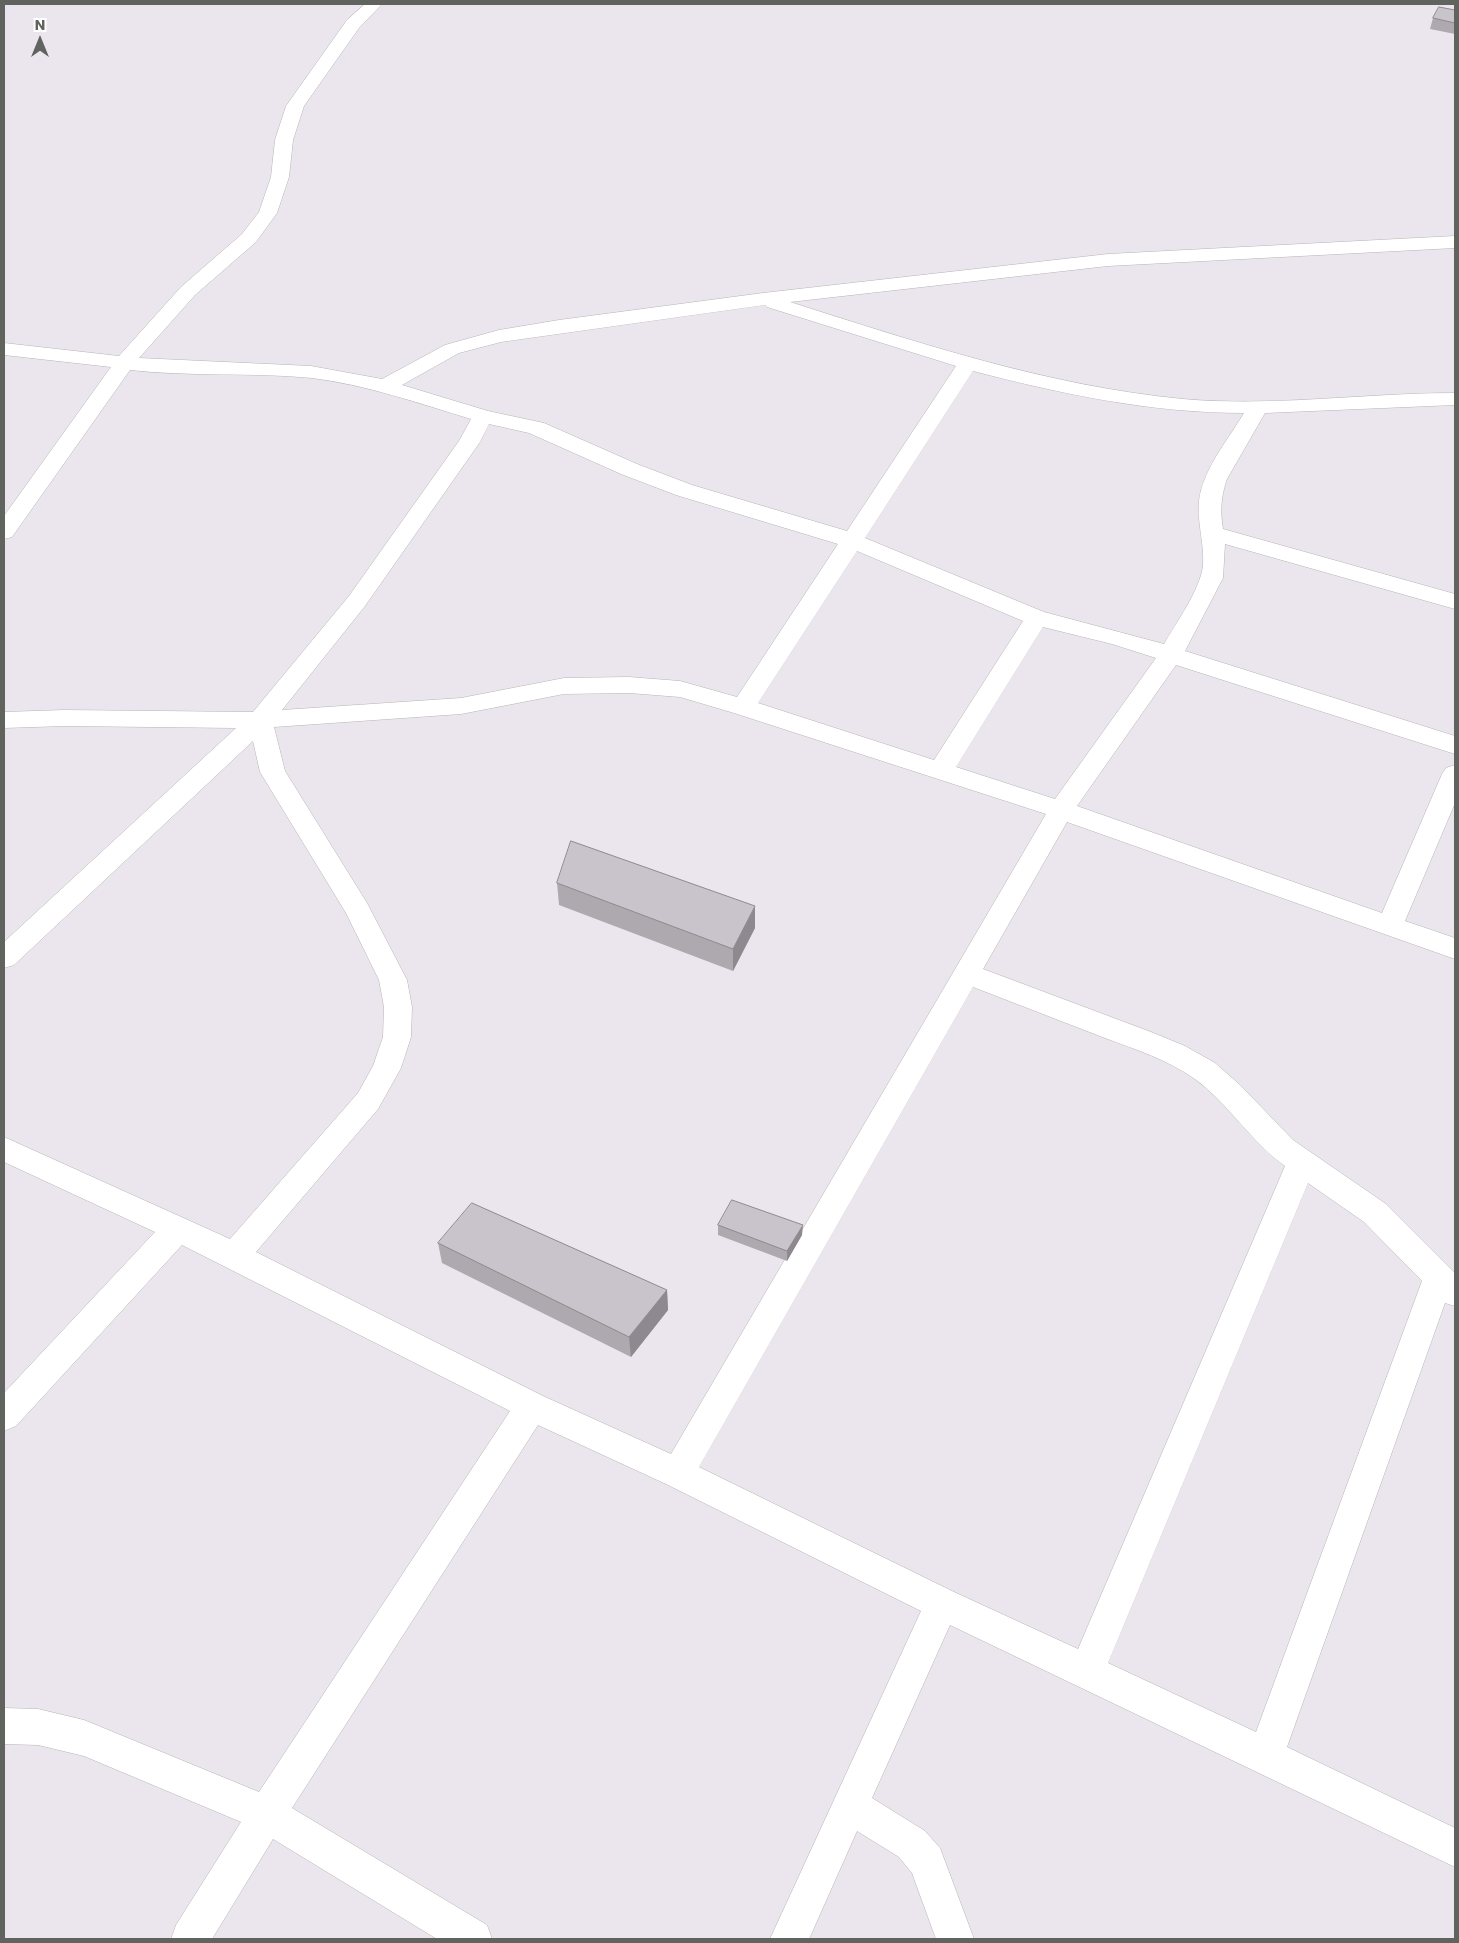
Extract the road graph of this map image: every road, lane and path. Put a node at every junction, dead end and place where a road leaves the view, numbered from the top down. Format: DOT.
graph roads {
  1 [pos="374,4"];
  2 [pos="1455,242"];
  3 [pos="763,299"];
  4 [pos="4,349"];
  5 [pos="968,363"];
  6 [pos="124,364"];
  7 [pos="384,386"];
  8 [pos="1455,399"];
  9 [pos="1258,408"];
  10 [pos="483,416"];
  11 [pos="4,532"];
  12 [pos="1213,533"];
  13 [pos="851,540"];
  14 [pos="1455,602"];
  15 [pos="1037,618"];
  16 [pos="1170,656"];
  17 [pos="743,707"];
  18 [pos="4,720"];
  19 [pos="260,720"];
  20 [pos="1455,745"];
  21 [pos="940,771"];
  22 [pos="1455,774"];
  23 [pos="1062,810"];
  24 [pos="1390,925"];
  25 [pos="1455,949"];
  26 [pos="4,958"];
  27 [pos="968,974"];
  28 [pos="4,1149"];
  29 [pos="1302,1162"];
  30 [pos="178,1228"];
  31 [pos="234,1256"];
  32 [pos="1447,1285"];
  33 [pos="532,1406"];
  34 [pos="4,1416"];
  35 [pos="678,1473"];
  36 [pos="942,1604"];
  37 [pos="1086,1672"];
  38 [pos="4,1726"];
  39 [pos="1266,1756"];
  40 [pos="850,1805"];
  41 [pos="267,1814"];
  42 [pos="1455,1848"];
  43 [pos="190,1939"];
  44 [pos="473,1939"];
  45 [pos="789,1939"];
  46 [pos="955,1939"];
  1 -- 6 [label="street"];
  2 -- 3 [label="street"];
  3 -- 5 [label="street"];
  3 -- 7 [label="street"];
  4 -- 6 [label="street"];
  5 -- 9 [label="street"];
  5 -- 13 [label="street"];
  6 -- 7 [label="street"];
  6 -- 11 [label="street"];
  7 -- 10 [label="street"];
  8 -- 9 [label="street"];
  9 -- 12 [label="street"];
  10 -- 13 [label="street"];
  10 -- 19 [label="street"];
  12 -- 14 [label="street"];
  12 -- 16 [label="street"];
  13 -- 15 [label="street"];
  13 -- 17 [label="street"];
  15 -- 16 [label="street"];
  15 -- 21 [label="street"];
  16 -- 20 [label="street"];
  16 -- 23 [label="street"];
  17 -- 19 [label="street"];
  17 -- 21 [label="street"];
  18 -- 19 [label="street"];
  19 -- 26 [label="street"];
  19 -- 31 [label="street"];
  21 -- 23 [label="street"];
  22 -- 24 [label="street"];
  23 -- 24 [label="street"];
  23 -- 27 [label="street"];
  24 -- 25 [label="street"];
  27 -- 29 [label="street"];
  27 -- 35 [label="street"];
  28 -- 30 [label="street"];
  29 -- 32 [label="street"];
  29 -- 37 [label="street"];
  30 -- 31 [label="street"];
  30 -- 34 [label="street"];
  31 -- 33 [label="street"];
  32 -- 39 [label="street"];
  33 -- 35 [label="street"];
  33 -- 41 [label="street"];
  35 -- 36 [label="street"];
  36 -- 37 [label="street"];
  36 -- 40 [label="street"];
  37 -- 39 [label="street"];
  38 -- 41 [label="street"];
  39 -- 42 [label="street"];
  40 -- 45 [label="street"];
  40 -- 46 [label="street"];
  41 -- 43 [label="street"];
  41 -- 44 [label="street"];
}
